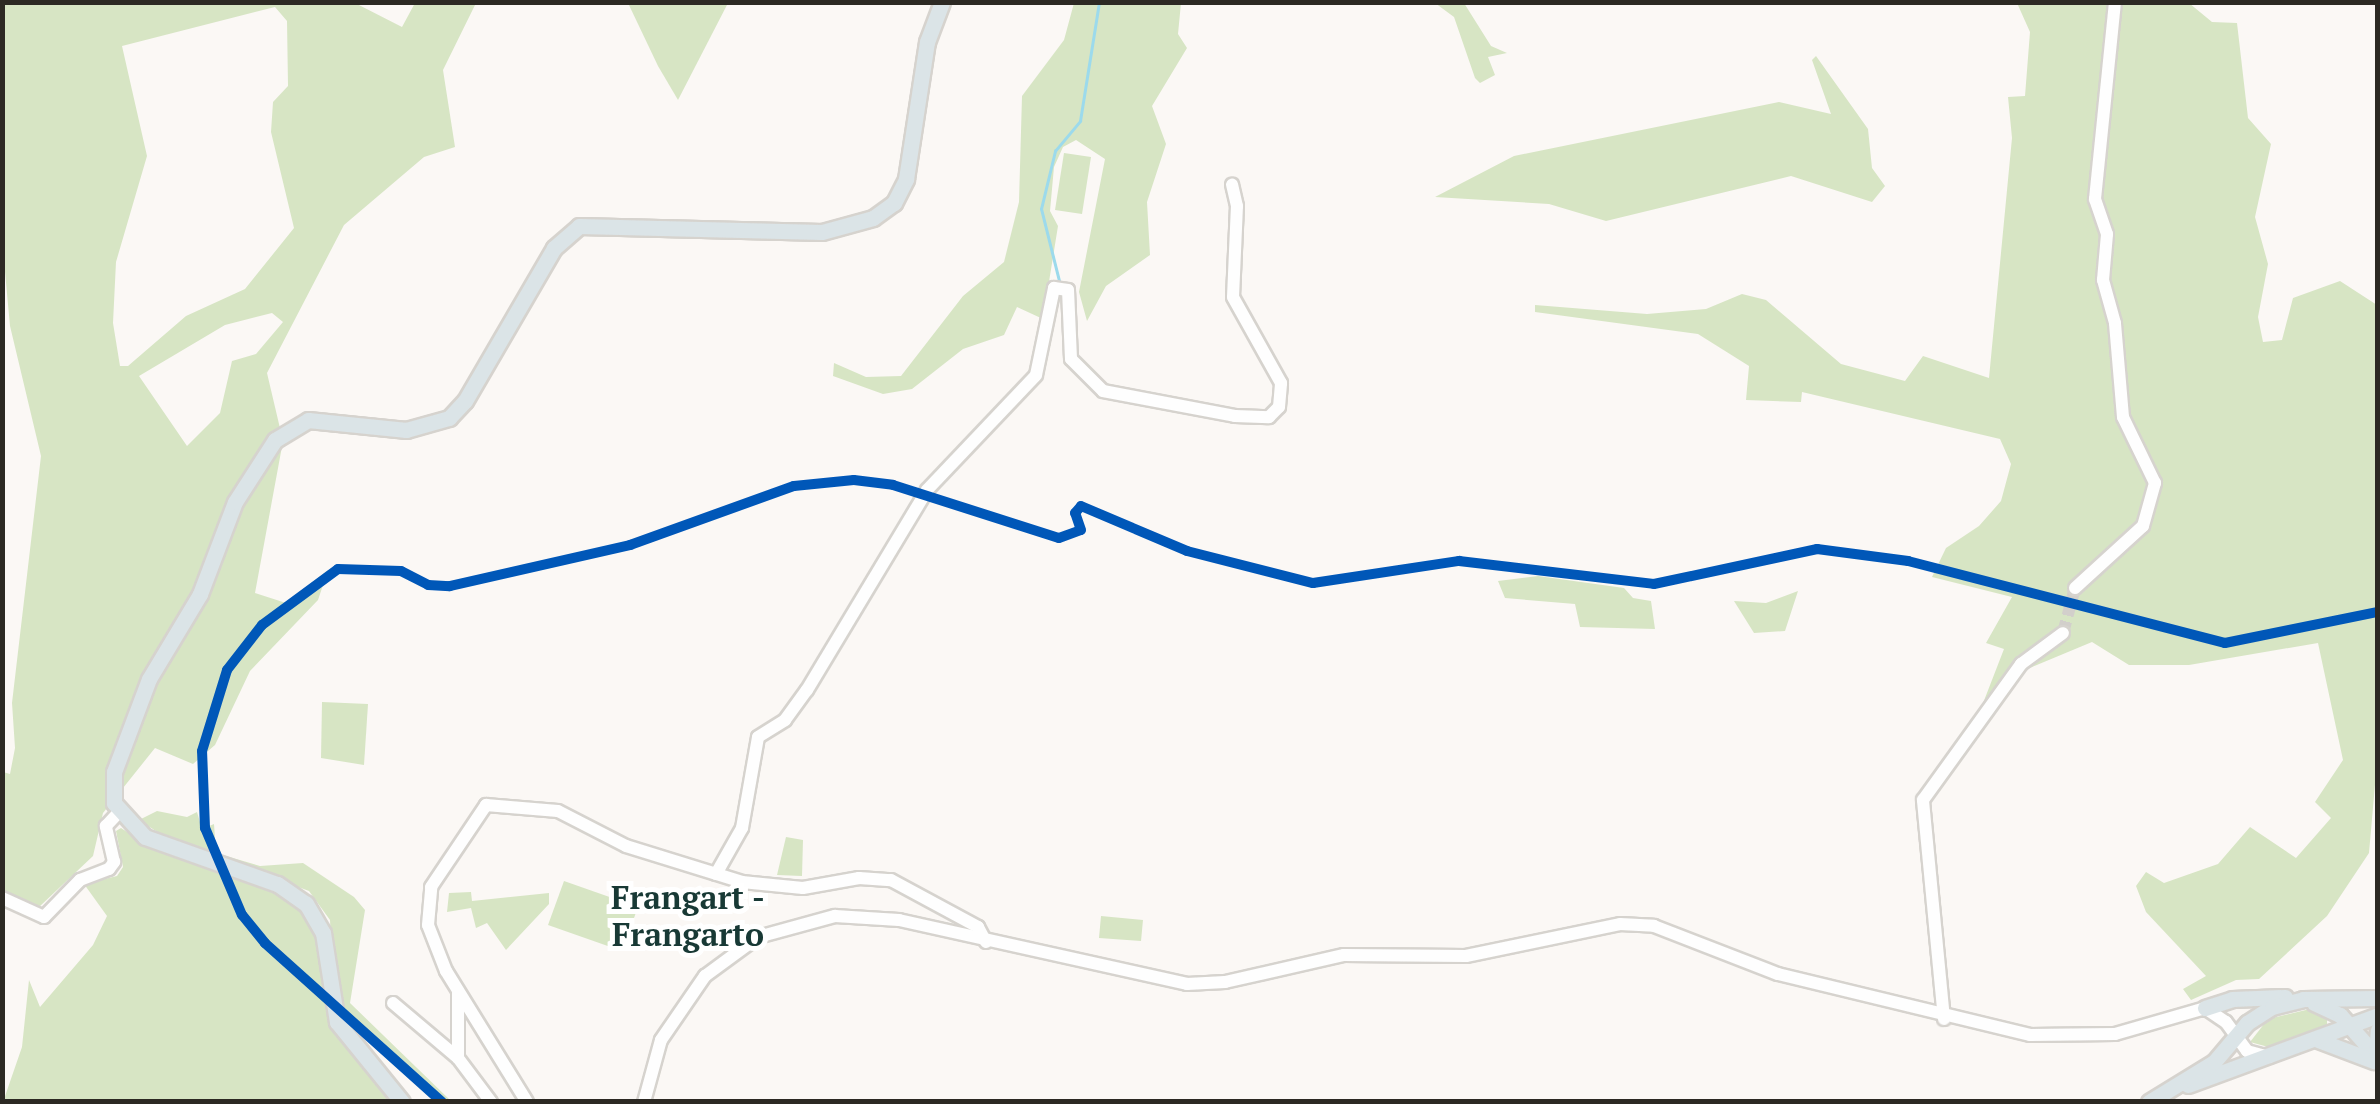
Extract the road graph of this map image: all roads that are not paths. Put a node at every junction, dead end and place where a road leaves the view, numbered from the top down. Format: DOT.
graph roads {
  1 [pos="942,2"];
  2 [pos="2115,2"];
  3 [pos="1232,185"];
  4 [pos="2075,588"];
  5 [pos="2063,633"];
  6 [pos="118,813"];
  7 [pos="716,874"];
  8 [pos="2,898"];
  9 [pos="986,942"];
  10 [pos="458,990"];
  11 [pos="2378,998"];
  12 [pos="2298,1000"];
  13 [pos="393,1003"];
  14 [pos="2205,1008"];
  15 [pos="2378,1015"];
  16 [pos="1944,1019"];
  17 [pos="2343,1024"];
  18 [pos="2378,1030"];
  19 [pos="2236,1036"];
  20 [pos="2318,1040"];
  21 [pos="2271,1057"];
  22 [pos="458,1058"];
  23 [pos="2377,1059"];
  24 [pos="2174,1088"];
  25 [pos="402,1102"];
  26 [pos="490,1102"];
  27 [pos="527,1102"];
  28 [pos="644,1102"];
  29 [pos="2149,1102"];
  1 -- 6 [label="main road"];
  2 -- 4 [label="street"];
  3 -- 7 [label="street"];
  5 -- 16 [label="street"];
  6 -- 8 [label="street"];
  6 -- 25 [label="main road"];
  7 -- 9 [label="street"];
  7 -- 10 [label="street"];
  9 -- 16 [label="street"];
  9 -- 28 [label="street"];
  10 -- 22 [label="street"];
  10 -- 27 [label="street"];
  11 -- 12 [label="main road"];
  12 -- 14 [label="main road"];
  12 -- 17 [label="main road"];
  12 -- 19 [label="main road"];
  13 -- 22 [label="street"];
  14 -- 16 [label="street"];
  14 -- 19 [label="street"];
  15 -- 17 [label="main road"];
  17 -- 20 [label="main road"];
  17 -- 23 [label="main road"];
  18 -- 23 [label="main road"];
  19 -- 21 [label="street"];
  19 -- 24 [label="main road"];
  20 -- 21 [label="main road"];
  20 -- 23 [label="main road"];
  21 -- 24 [label="main road"];
  22 -- 26 [label="street"];
  24 -- 29 [label="main road"];
}
